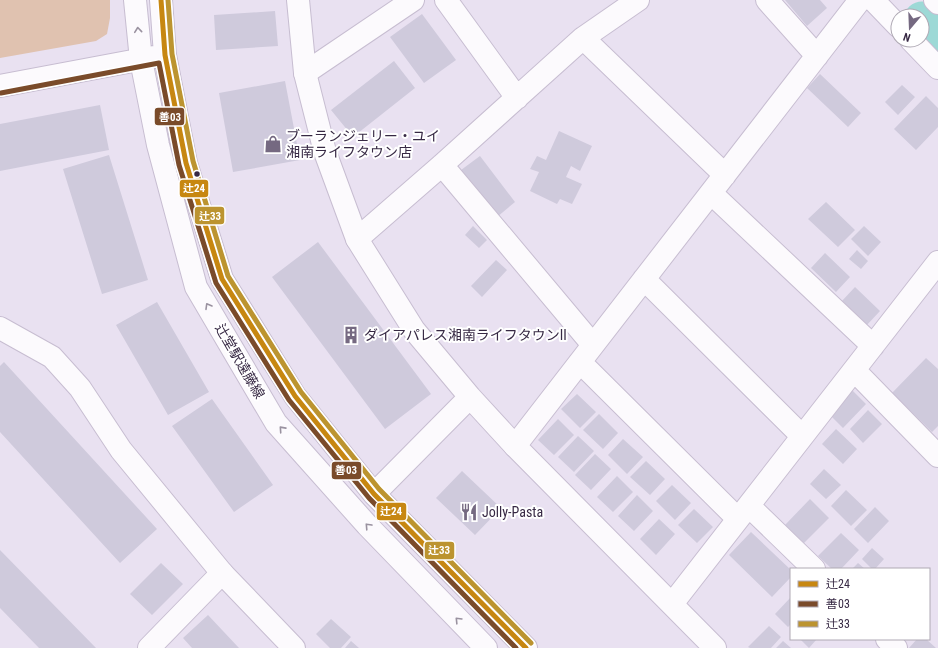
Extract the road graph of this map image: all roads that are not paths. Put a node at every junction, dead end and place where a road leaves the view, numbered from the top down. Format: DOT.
graph roads {
  1 [pos="135,0"];
  2 [pos="161,0"];
  3 [pos="298,0"];
  4 [pos="413,0"];
  5 [pos="446,0"];
  6 [pos="638,0"];
  7 [pos="767,0"];
  8 [pos="860,0"];
  9 [pos="872,0"];
  10 [pos="935,0"];
  11 [pos="938,4"];
  12 [pos="890,18"];
  13 [pos="583,38"];
  14 [pos="919,48"];
  15 [pos="165,55"];
  16 [pos="817,56"];
  17 [pos="141,60"];
  18 [pos="938,68"];
  19 [pos="305,73"];
  20 [pos="0,86"];
  21 [pos="517,98"];
  22 [pos="442,165"];
  23 [pos="725,175"];
  24 [pos="711,193"];
  25 [pos="357,239"];
  26 [pos="935,274"];
  27 [pos="644,279"];
  28 [pos="0,328"];
  29 [pos="873,346"];
  30 [pos="586,353"];
  31 [pos="854,370"];
  32 [pos="470,397"];
  33 [pos="802,436"];
  34 [pos="515,446"];
  35 [pos="938,456"];
  36 [pos="374,494"];
  37 [pos="744,512"];
  38 [pos="813,568"];
  39 [pos="222,573"];
  40 [pos="672,604"];
  41 [pos="888,640"];
  42 [pos="149,648"];
  43 [pos="294,648"];
  44 [pos="486,648"];
  45 [pos="526,648"];
  46 [pos="715,648"];
  47 [pos="896,648"];
  17 -- 1 [label="street, 辻堂駅遠藤線, one-way"];
  2 -- 15 [label="street, 辻堂駅遠藤線"];
  3 -- 19 [label="street"];
  4 -- 19 [label="street"];
  5 -- 21 [label="street"];
  6 -- 13 [label="street"];
  7 -- 16 [label="street"];
  8 -- 16 [label="street"];
  9 -- 12 [label="street"];
  10 -- 11 [label="street"];
  13 -- 21 [label="street"];
  13 -- 23 [label="street"];
  14 -- 18 [label="street"];
  15 -- 17 [label="street"];
  15 -- 36 [label="street, 辻堂駅遠藤線"];
  16 -- 23 [label="street"];
  17 -- 20 [label="street"];
  44 -- 17 [label="street, 辻堂駅遠藤線, one-way"];
  19 -- 25 [label="street"];
  21 -- 22 [label="street"];
  22 -- 25 [label="street"];
  22 -- 30 [label="street"];
  23 -- 24 [label="street"];
  24 -- 27 [label="street"];
  24 -- 29 [label="street"];
  25 -- 32 [label="street"];
  26 -- 29 [label="street"];
  27 -- 30 [label="street"];
  27 -- 33 [label="street"];
  28 -- 39 [label="street"];
  29 -- 31 [label="street"];
  30 -- 34 [label="street"];
  30 -- 37 [label="street"];
  31 -- 33 [label="street"];
  31 -- 35 [label="street"];
  32 -- 34 [label="street"];
  32 -- 36 [label="street"];
  33 -- 37 [label="street"];
  34 -- 40 [label="street"];
  36 -- 45 [label="street, 辻堂駅遠藤線"];
  37 -- 38 [label="street"];
  37 -- 40 [label="street"];
  39 -- 42 [label="street"];
  39 -- 43 [label="street"];
  40 -- 46 [label="street"];
  41 -- 47 [label="street"];
}
